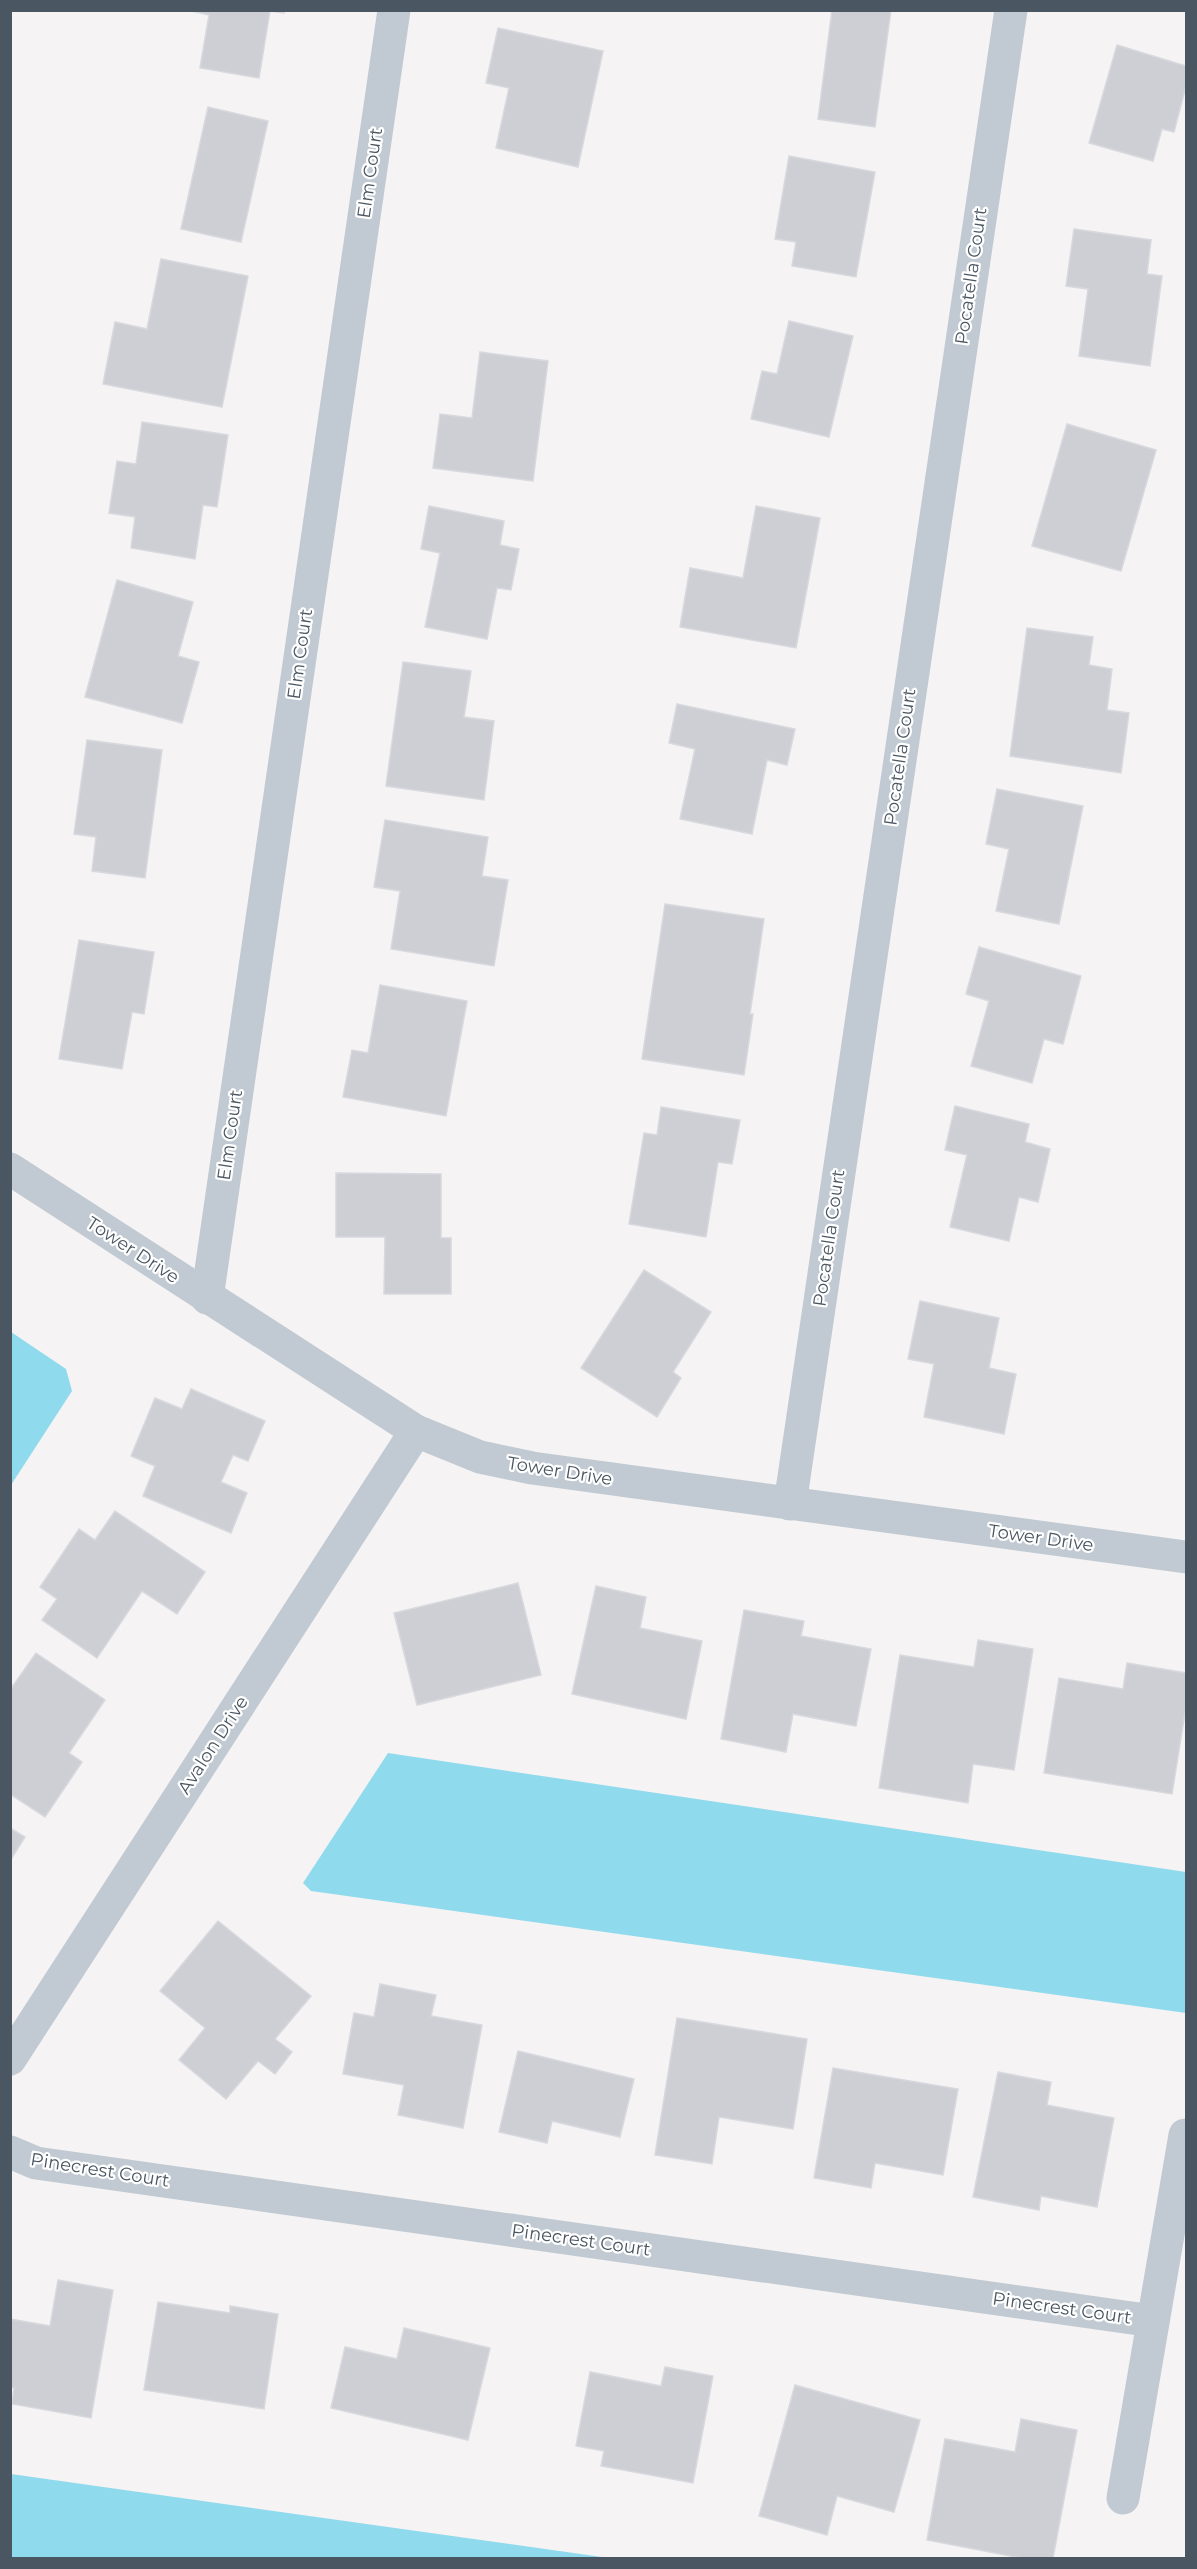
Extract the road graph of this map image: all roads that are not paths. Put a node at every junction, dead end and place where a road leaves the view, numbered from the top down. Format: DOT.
graph roads {
  1 [pos="394,10"];
  2 [pos="1011,10"];
  3 [pos="10,1170"];
  4 [pos="207,1298"];
  5 [pos="416,1431"];
  6 [pos="790,1504"];
  7 [pos="1186,1557"];
  8 [pos="10,2059"];
  9 [pos="1185,2135"];
  10 [pos="10,2152"];
  11 [pos="1153,2321"];
  12 [pos="1123,2498"];
  1 -- 4 [label="street, Elm Court"];
  2 -- 6 [label="street, Pocatella Court"];
  3 -- 4 [label="street, Tower Drive"];
  4 -- 5 [label="street, Tower Drive"];
  5 -- 6 [label="street, Tower Drive"];
  5 -- 8 [label="street, Avalon Drive"];
  6 -- 7 [label="street, Tower Drive"];
  9 -- 11 [label="street, Pinecrest Court"];
  10 -- 11 [label="street, Pinecrest Court"];
  11 -- 12 [label="street, Pinecrest Court"];
}
